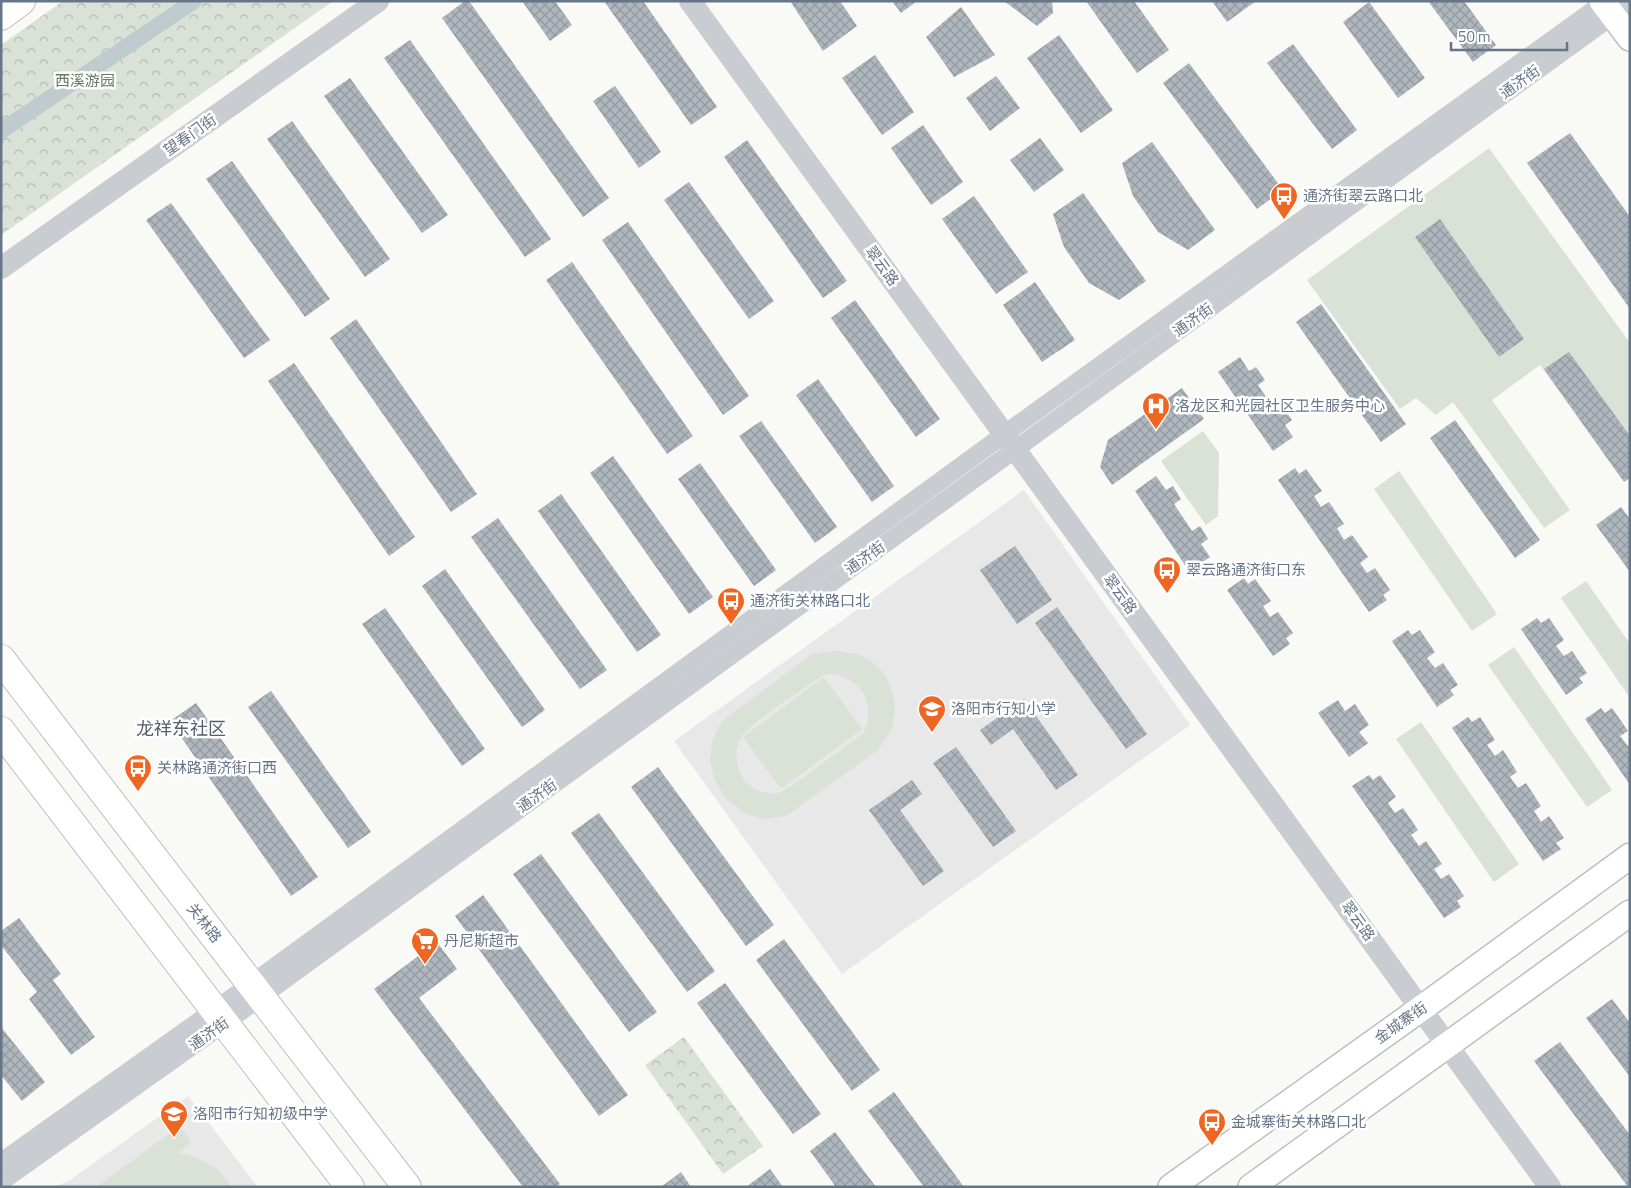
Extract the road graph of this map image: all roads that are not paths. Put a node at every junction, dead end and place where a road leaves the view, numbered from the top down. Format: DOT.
graph roads {
  1 [pos="22,1"];
  2 [pos="352,1"];
  3 [pos="378,1"];
  4 [pos="690,1"];
  5 [pos="709,1"];
  6 [pos="1611,5"];
  7 [pos="1,16"];
  8 [pos="1630,38"];
  9 [pos="1,249"];
  10 [pos="1,268"];
  11 [pos="1016,437"];
  12 [pos="1,659"];
  13 [pos="1,731"];
  14 [pos="1630,856"];
  15 [pos="1630,913"];
  16 [pos="256,990"];
  17 [pos="1427,1004"];
  18 [pos="219,1016"];
  19 [pos="1454,1041"];
  20 [pos="1,1162"];
  21 [pos="1,1182"];
  22 [pos="350,1187"];
  23 [pos="407,1187"];
  24 [pos="1170,1187"];
  25 [pos="1251,1187"];
  26 [pos="1550,1187"];
  27 [pos="1565,1187"];
  1 -- 7 [label="main road"];
  2 -- 9 [label="street, 望春门街"];
  3 -- 10 [label="street, 望春门街"];
  4 -- 11 [label="street, 翠云路"];
  5 -- 11 [label="street, 翠云路"];
  6 -- 8 [label="main road"];
  6 -- 11 [label="street, 通济街"];
  11 -- 16 [label="street, 通济街"];
  11 -- 17 [label="street, 翠云路"];
  12 -- 16 [label="main road, 关林路"];
  13 -- 18 [label="main road"];
  14 -- 17 [label="main road, 金城寨街"];
  15 -- 19 [label="main road"];
  16 -- 18 [label="street, 通济街"];
  16 -- 23 [label="main road, 关林路"];
  17 -- 19 [label="street, 翠云路"];
  17 -- 24 [label="main road, 金城寨街"];
  18 -- 20 [label="street, 通济街"];
  18 -- 21 [label="street, 通济街"];
  18 -- 22 [label="main road"];
  19 -- 25 [label="main road"];
  19 -- 26 [label="street, 翠云路"];
  19 -- 27 [label="street, 翠云路"];
}
